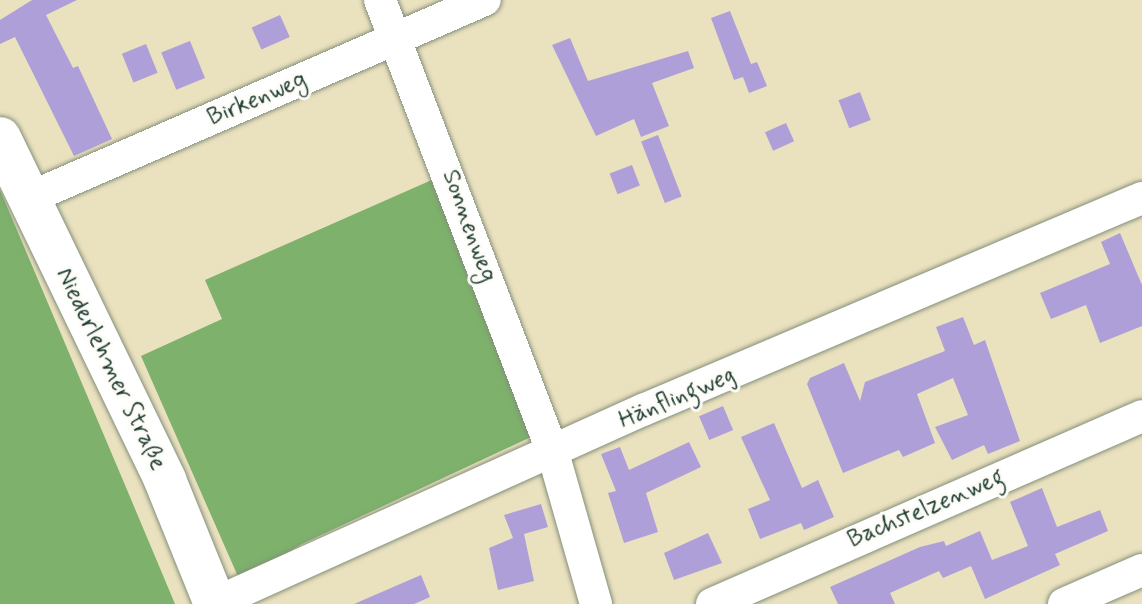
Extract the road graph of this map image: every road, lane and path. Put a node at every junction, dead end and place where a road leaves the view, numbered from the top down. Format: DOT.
graph roads {
  1 [pos="380,0"];
  2 [pos="485,0"];
  3 [pos="398,37"];
  4 [pos="0,138"];
  5 [pos="29,198"];
  6 [pos="1142,198"];
  7 [pos="1142,416"];
  8 [pos="553,453"];
  9 [pos="1142,570"];
  10 [pos="215,604"];
  11 [pos="596,604"];
  12 [pos="712,604"];
  13 [pos="1064,604"];
  1 -- 3 [label="street, Sonnenweg"];
  2 -- 3 [label="street, Birkenweg"];
  3 -- 5 [label="street, Birkenweg"];
  3 -- 8 [label="street, Sonnenweg"];
  4 -- 5 [label="main road, Niederlehmer Straße"];
  5 -- 10 [label="main road, Niederlehmer Straße"];
  6 -- 8 [label="street, Hänflingweg"];
  7 -- 12 [label="street, Bachstelzenweg"];
  8 -- 10 [label="street, Hänflingweg"];
  8 -- 11 [label="street, Sonnenweg"];
  9 -- 13 [label="street"];
}
